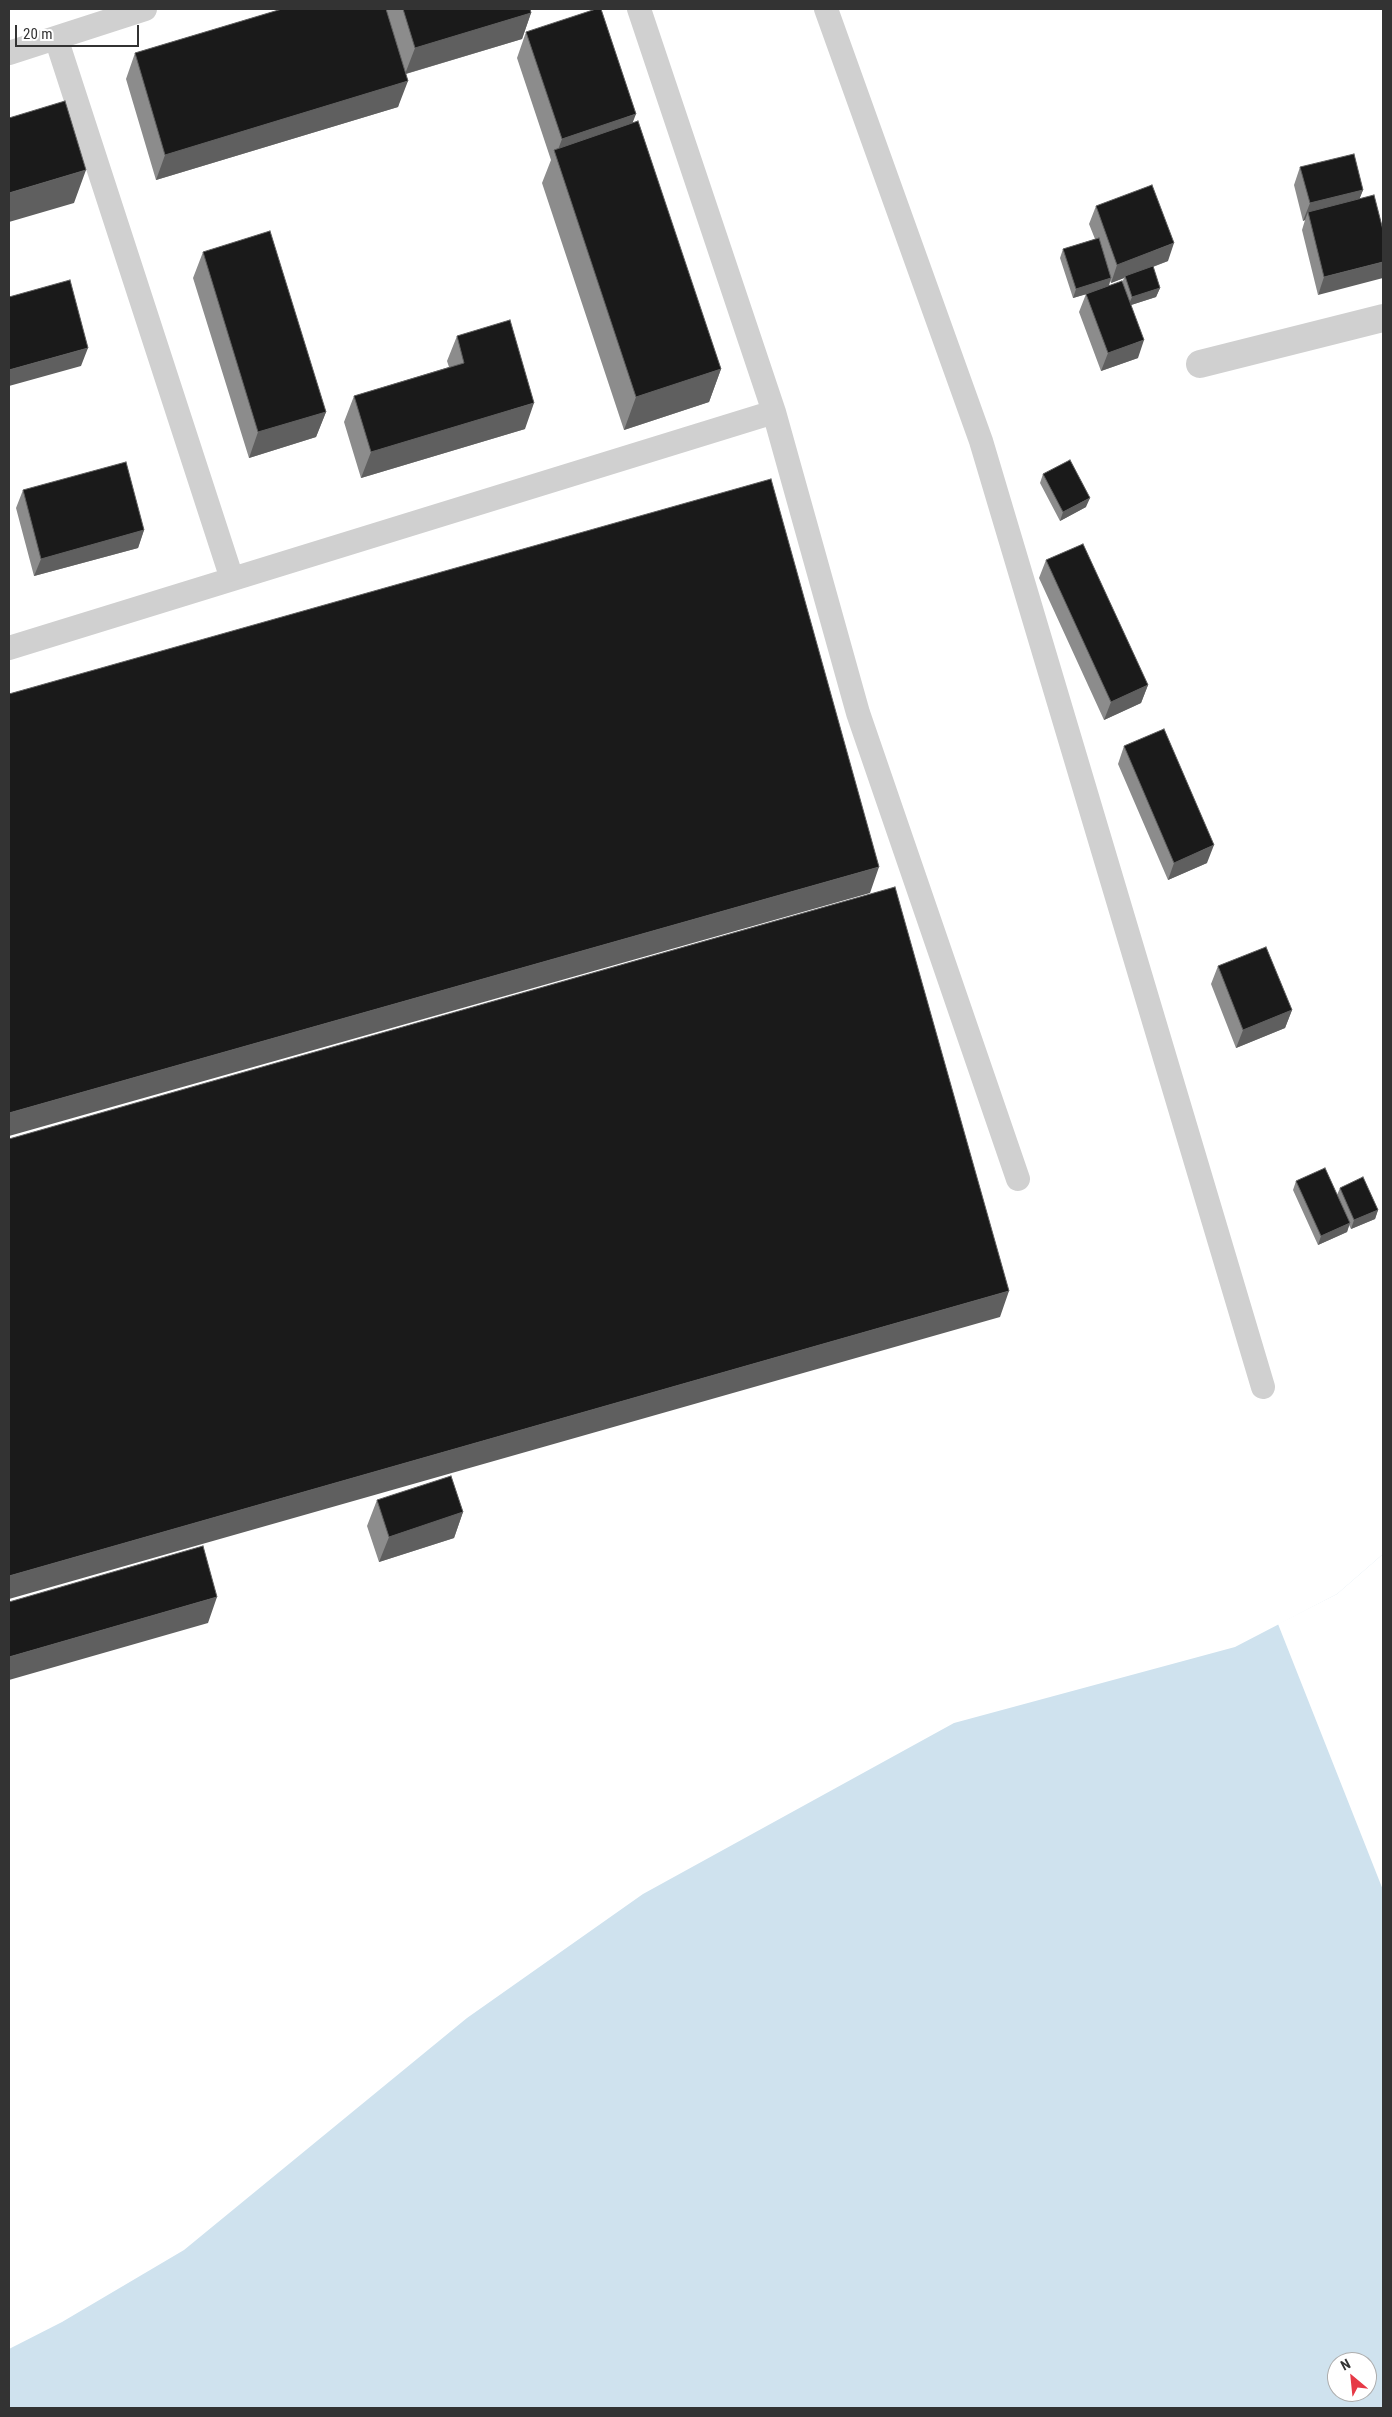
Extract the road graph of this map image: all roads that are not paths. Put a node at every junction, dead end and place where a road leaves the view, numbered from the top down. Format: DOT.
graph roads {
  1 [pos="145,9"];
  2 [pos="639,9"];
  3 [pos="826,9"];
  4 [pos="56,38"];
  5 [pos="9,53"];
  6 [pos="1383,318"];
  7 [pos="1200,364"];
  8 [pos="774,412"];
  9 [pos="232,579"];
  10 [pos="9,648"];
  11 [pos="1018,1179"];
  12 [pos="1264,1387"];
  1 -- 4 [label="lane"];
  2 -- 8 [label="lane"];
  3 -- 12 [label="lane"];
  4 -- 5 [label="lane"];
  4 -- 9 [label="lane"];
  6 -- 7 [label="street"];
  8 -- 9 [label="lane"];
  8 -- 11 [label="lane"];
  9 -- 10 [label="lane"];
}
